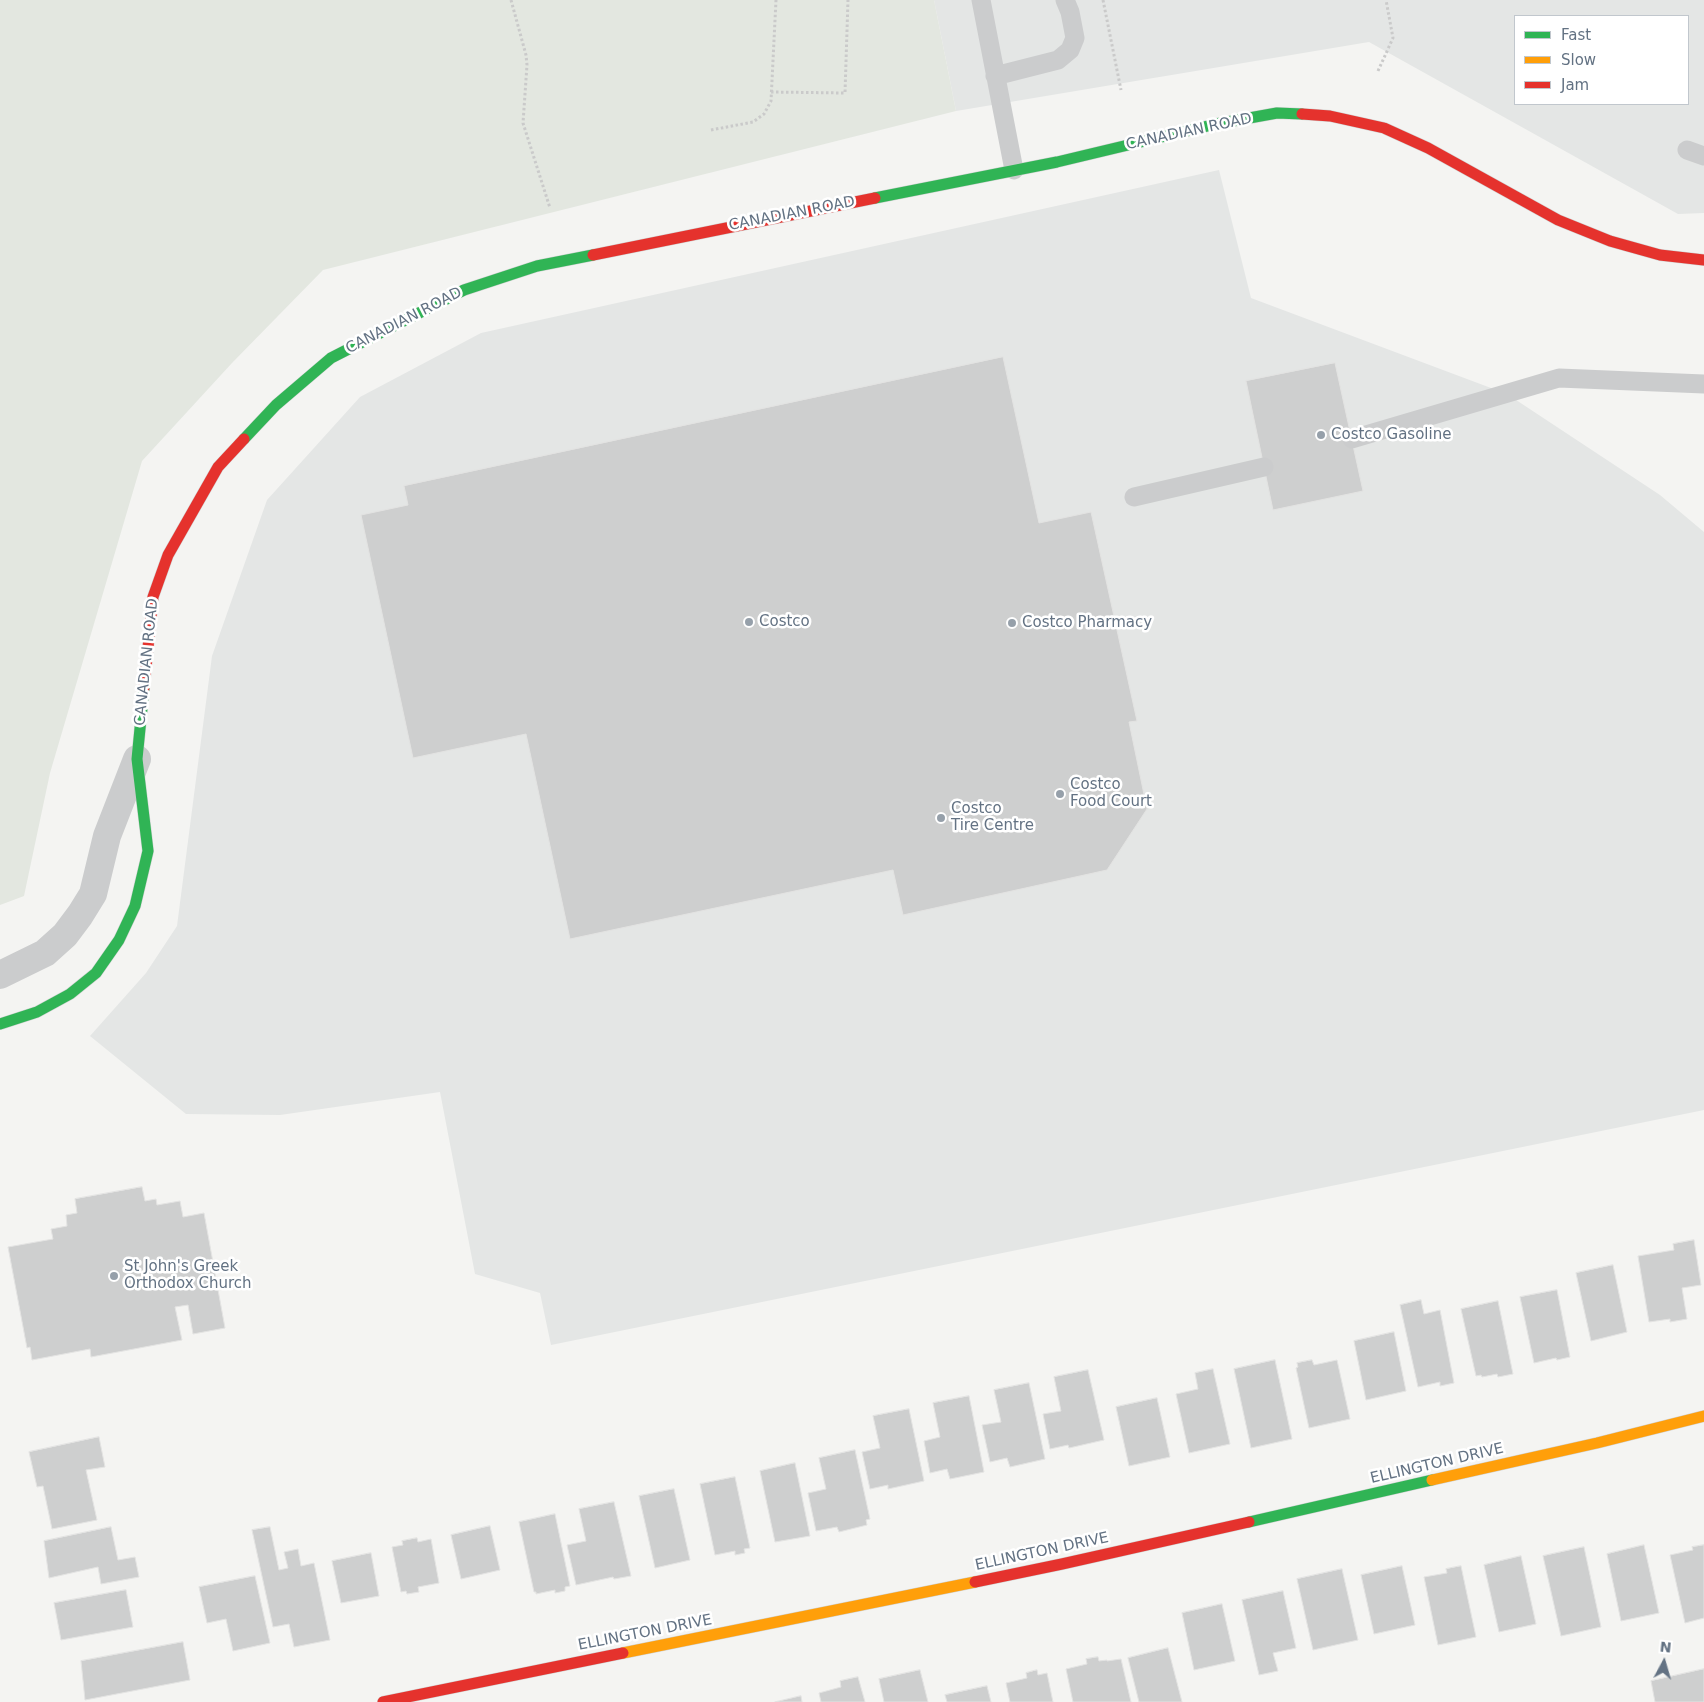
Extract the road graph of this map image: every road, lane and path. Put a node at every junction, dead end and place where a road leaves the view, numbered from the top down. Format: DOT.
graph roads {
  1 [pos="511,0"];
  2 [pos="776,0"];
  3 [pos="848,0"];
  4 [pos="981,0"];
  5 [pos="1064,0"];
  6 [pos="1103,0"];
  7 [pos="1386,0"];
  8 [pos="1378,71"];
  9 [pos="995,76"];
  10 [pos="1120,90"];
  11 [pos="771,92"];
  12 [pos="711,130"];
  13 [pos="1014,170"];
  14 [pos="550,208"];
  15 [pos="1704,260"];
  16 [pos="1704,384"];
  17 [pos="1352,439"];
  18 [pos="1264,467"];
  19 [pos="1134,497"];
  20 [pos="137,759"];
  21 [pos="0,975"];
  22 [pos="0,1024"];
  23 [pos="1704,1416"];
  24 [pos="458,1694"];
  25 [pos="383,1702"];
  1 -- 14 [label="path"];
  2 -- 11 [label="path"];
  3 -- 11 [label="path"];
  4 -- 9 [label="lane"];
  5 -- 9 [label="lane"];
  6 -- 10 [label="path"];
  7 -- 8 [label="path"];
  9 -- 13 [label="lane"];
  11 -- 12 [label="path"];
  13 -- 15 [label="street, CANADIAN ROAD"];
  13 -- 20 [label="street, CANADIAN ROAD"];
  16 -- 17 [label="lane"];
  18 -- 19 [label="lane"];
  20 -- 21 [label="street, CANADIAN ROAD"];
  20 -- 22 [label="street, CANADIAN ROAD"];
  23 -- 24 [label="street, ELLINGTON DRIVE"];
  24 -- 25 [label="street, ELLINGTON DRIVE"];
}
